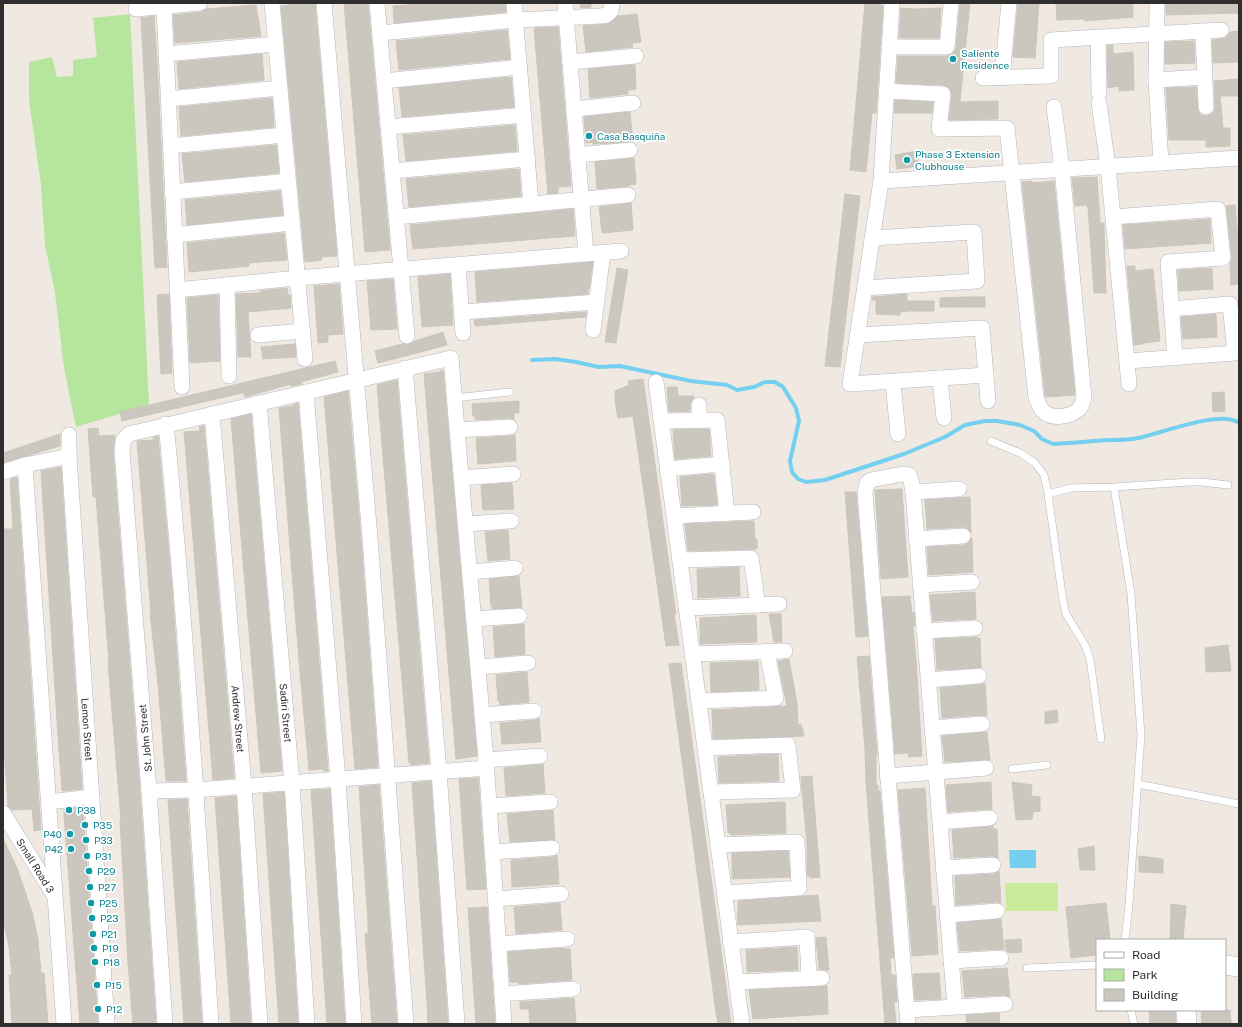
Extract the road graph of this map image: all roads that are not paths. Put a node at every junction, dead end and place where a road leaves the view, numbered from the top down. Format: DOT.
graph roads {
  1 [pos="190,3"];
  2 [pos="272,3"];
  3 [pos="324,3"];
  4 [pos="377,3"];
  5 [pos="514,3"];
  6 [pos="612,3"];
  7 [pos="892,3"];
  8 [pos="951,3"];
  9 [pos="1009,3"];
  10 [pos="1157,3"];
  11 [pos="164,7"];
  12 [pos="136,9"];
  13 [pos="566,10"];
  14 [pos="516,20"];
  15 [pos="1221,30"];
  16 [pos="1203,31"];
  17 [pos="380,33"];
  18 [pos="1156,34"];
  19 [pos="1098,37"];
  20 [pos="276,44"];
  21 [pos="889,48"];
  22 [pos="166,54"];
  23 [pos="636,56"];
  24 [pos="570,62"];
  25 [pos="520,67"];
  26 [pos="1204,77"];
  27 [pos="983,78"];
  28 [pos="1002,78"];
  29 [pos="1156,80"];
  30 [pos="384,81"];
  31 [pos="280,88"];
  32 [pos="886,91"];
  33 [pos="168,99"];
  34 [pos="633,103"];
  35 [pos="1054,107"];
  36 [pos="1206,107"];
  37 [pos="574,109"];
  38 [pos="524,115"];
  39 [pos="388,127"];
  40 [pos="284,134"];
  41 [pos="170,146"];
  42 [pos="630,150"];
  43 [pos="578,155"];
  44 [pos="1239,158"];
  45 [pos="528,159"];
  46 [pos="1161,163"];
  47 [pos="1108,166"];
  48 [pos="1062,169"];
  49 [pos="392,171"];
  50 [pos="1012,173"];
  51 [pos="288,180"];
  52 [pos="881,181"];
  53 [pos="172,192"];
  54 [pos="628,195"];
  55 [pos="581,199"];
  56 [pos="531,204"];
  57 [pos="396,217"];
  58 [pos="1113,217"];
  59 [pos="292,223"];
  60 [pos="174,235"];
  61 [pos="872,238"];
  62 [pos="620,251"];
  63 [pos="603,252"];
  64 [pos="586,254"];
  65 [pos="458,265"];
  66 [pos="401,270"];
  67 [pos="347,274"];
  68 [pos="297,278"];
  69 [pos="227,285"];
  70 [pos="865,288"];
  71 [pos="177,290"];
  72 [pos="597,302"];
  73 [pos="1171,309"];
  74 [pos="462,312"];
  75 [pos="593,330"];
  76 [pos="303,331"];
  77 [pos="463,333"];
  78 [pos="258,335"];
  79 [pos="858,335"];
  80 [pos="406,336"];
  81 [pos="1174,358"];
  82 [pos="306,359"];
  83 [pos="1128,361"];
  84 [pos="405,368"];
  85 [pos="986,375"];
  86 [pos="229,376"];
  87 [pos="940,378"];
  88 [pos="356,380"];
  89 [pos="656,382"];
  90 [pos="893,382"];
  91 [pos="1129,384"];
  92 [pos="182,387"];
  93 [pos="306,392"];
  94 [pos="510,392"];
  95 [pos="454,398"];
  96 [pos="988,401"];
  97 [pos="259,402"];
  98 [pos="699,406"];
  99 [pos="212,414"];
  100 [pos="944,418"];
  101 [pos="661,421"];
  102 [pos="699,421"];
  103 [pos="166,424"];
  104 [pos="510,427"];
  105 [pos="457,430"];
  106 [pos="898,434"];
  107 [pos="69,435"];
  108 [pos="991,441"];
  109 [pos="69,456"];
  110 [pos="722,464"];
  111 [pos="25,465"];
  112 [pos="667,469"];
  113 [pos="3,472"];
  114 [pos="513,474"];
  115 [pos="461,478"];
  116 [pos="1228,485"];
  117 [pos="1114,487"];
  118 [pos="959,489"];
  119 [pos="912,492"];
  120 [pos="1048,494"];
  121 [pos="753,512"];
  122 [pos="727,513"];
  123 [pos="674,516"];
  124 [pos="511,521"];
  125 [pos="465,524"];
  126 [pos="963,536"];
  127 [pos="916,539"];
  128 [pos="680,560"];
  129 [pos="515,568"];
  130 [pos="470,572"];
  131 [pos="972,582"];
  132 [pos="920,585"];
  133 [pos="779,604"];
  134 [pos="758,605"];
  135 [pos="686,608"];
  136 [pos="519,616"];
  137 [pos="474,619"];
  138 [pos="974,628"];
  139 [pos="924,631"];
  140 [pos="785,651"];
  141 [pos="767,652"];
  142 [pos="692,654"];
  143 [pos="528,664"];
  144 [pos="478,667"];
  145 [pos="979,676"];
  146 [pos="928,680"];
  147 [pos="699,700"];
  148 [pos="534,711"];
  149 [pos="482,715"];
  150 [pos="982,724"];
  151 [pos="932,728"];
  152 [pos="1101,739"];
  153 [pos="705,748"];
  154 [pos="540,756"];
  155 [pos="487,764"];
  156 [pos="1047,765"];
  157 [pos="986,768"];
  158 [pos="1012,769"];
  159 [pos="439,772"];
  160 [pos="936,772"];
  161 [pos="388,776"];
  162 [pos="887,776"];
  163 [pos="338,780"];
  164 [pos="292,783"];
  165 [pos="1138,784"];
  166 [pos="244,786"];
  167 [pos="149,790"];
  168 [pos="195,790"];
  169 [pos="711,792"];
  170 [pos="92,797"];
  171 [pos="48,802"];
  172 [pos="550,802"];
  173 [pos="1239,804"];
  174 [pos="490,806"];
  175 [pos="3,814"];
  176 [pos="990,818"];
  177 [pos="940,822"];
  178 [pos="718,845"];
  179 [pos="552,848"];
  180 [pos="493,852"];
  181 [pos="993,865"];
  182 [pos="943,868"];
  183 [pos="725,893"];
  184 [pos="561,894"];
  185 [pos="55,898"];
  186 [pos="496,899"];
  187 [pos="997,911"];
  188 [pos="947,915"];
  189 [pos="567,939"];
  190 [pos="1125,939"];
  191 [pos="730,942"];
  192 [pos="499,944"];
  193 [pos="1001,958"];
  194 [pos="951,961"];
  195 [pos="1096,965"];
  196 [pos="1226,965"];
  197 [pos="1239,967"];
  198 [pos="1027,968"];
  199 [pos="1239,977"];
  200 [pos="736,982"];
  201 [pos="573,989"];
  202 [pos="502,994"];
  203 [pos="1005,1004"];
  204 [pos="955,1007"];
  205 [pos="1131,1011"];
  206 [pos="1186,1011"];
  207 [pos="908,1017"];
  208 [pos="64,1024"];
  209 [pos="107,1024"];
  210 [pos="165,1024"];
  211 [pos="211,1024"];
  212 [pos="260,1024"];
  213 [pos="307,1024"];
  214 [pos="354,1024"];
  215 [pos="406,1024"];
  216 [pos="457,1024"];
  217 [pos="504,1024"];
  218 [pos="742,1024"];
  219 [pos="1134,1024"];
  220 [pos="1187,1024"];
  1 -- 11 [label="street"];
  2 -- 20 [label="street"];
  3 -- 67 [label="street"];
  4 -- 17 [label="street"];
  5 -- 14 [label="street"];
  6 -- 13 [label="street"];
  7 -- 21 [label="street"];
  8 -- 21 [label="street"];
  9 -- 28 [label="street"];
  10 -- 18 [label="street"];
  11 -- 12 [label="street"];
  11 -- 22 [label="street"];
  13 -- 14 [label="street"];
  13 -- 24 [label="street"];
  14 -- 17 [label="street"];
  14 -- 25 [label="street"];
  15 -- 16 [label="street"];
  16 -- 18 [label="street"];
  16 -- 26 [label="street"];
  17 -- 30 [label="street"];
  18 -- 19 [label="street"];
  18 -- 29 [label="street"];
  19 -- 28 [label="street"];
  19 -- 47 [label="street"];
  20 -- 22 [label="street"];
  20 -- 31 [label="street"];
  21 -- 32 [label="street"];
  22 -- 33 [label="street"];
  23 -- 24 [label="street"];
  24 -- 37 [label="street"];
  25 -- 30 [label="street"];
  25 -- 38 [label="street"];
  26 -- 29 [label="street"];
  26 -- 36 [label="street"];
  27 -- 28 [label="street"];
  29 -- 46 [label="street"];
  30 -- 39 [label="street"];
  31 -- 33 [label="street"];
  31 -- 40 [label="street"];
  32 -- 50 [label="street"];
  32 -- 52 [label="street"];
  33 -- 41 [label="street"];
  34 -- 37 [label="street"];
  35 -- 48 [label="street"];
  37 -- 43 [label="street"];
  38 -- 39 [label="street"];
  38 -- 45 [label="street"];
  39 -- 49 [label="street"];
  40 -- 41 [label="street"];
  40 -- 51 [label="street"];
  41 -- 53 [label="street"];
  42 -- 43 [label="street"];
  43 -- 55 [label="street"];
  44 -- 46 [label="street"];
  45 -- 49 [label="street"];
  45 -- 56 [label="street"];
  46 -- 47 [label="street"];
  47 -- 48 [label="street"];
  47 -- 58 [label="street"];
  48 -- 50 [label="street"];
  48 -- 50 [label="street"];
  49 -- 57 [label="street"];
  50 -- 52 [label="street"];
  51 -- 53 [label="street"];
  51 -- 59 [label="street"];
  52 -- 61 [label="street"];
  53 -- 60 [label="street"];
  54 -- 55 [label="street"];
  55 -- 56 [label="street"];
  55 -- 64 [label="street"];
  56 -- 57 [label="street"];
  57 -- 66 [label="street"];
  58 -- 73 [label="street"];
  58 -- 83 [label="street"];
  59 -- 60 [label="street"];
  59 -- 68 [label="street"];
  60 -- 71 [label="street"];
  61 -- 70 [label="street"];
  61 -- 70 [label="street"];
  62 -- 63 [label="street"];
  63 -- 64 [label="street"];
  63 -- 72 [label="street"];
  64 -- 65 [label="street"];
  65 -- 66 [label="street"];
  65 -- 74 [label="street"];
  66 -- 67 [label="street"];
  66 -- 80 [label="street"];
  67 -- 68 [label="street"];
  67 -- 88 [label="street"];
  68 -- 69 [label="street"];
  68 -- 76 [label="street"];
  69 -- 71 [label="street"];
  69 -- 86 [label="street"];
  70 -- 79 [label="street"];
  71 -- 92 [label="street"];
  72 -- 74 [label="street"];
  72 -- 75 [label="street"];
  73 -- 81 [label="street"];
  73 -- 81 [label="street"];
  74 -- 77 [label="street"];
  76 -- 78 [label="street"];
  76 -- 82 [label="street"];
  79 -- 85 [label="street"];
  79 -- 90 [label="street"];
  81 -- 83 [label="street"];
  83 -- 91 [label="street"];
  84 -- 88 [label="street"];
  84 -- 95 [label="street"];
  84 -- 159 [label="street"];
  85 -- 87 [label="street"];
  85 -- 96 [label="street"];
  87 -- 90 [label="street"];
  87 -- 100 [label="street"];
  88 -- 93 [label="street"];
  88 -- 161 [label="street"];
  89 -- 101 [label="street"];
  90 -- 106 [label="street"];
  93 -- 97 [label="street"];
  93 -- 163 [label="street"];
  94 -- 95 [label="lane"];
  95 -- 105 [label="street"];
  97 -- 99 [label="street"];
  97 -- 164 [label="street, Sadiri Street"];
  98 -- 102 [label="street"];
  99 -- 103 [label="street"];
  99 -- 166 [label="street, Andrew Street"];
  101 -- 102 [label="street"];
  101 -- 112 [label="street"];
  102 -- 110 [label="street"];
  103 -- 167 [label="street, St. John Street"];
  103 -- 168 [label="street"];
  104 -- 105 [label="street"];
  105 -- 115 [label="street"];
  107 -- 109 [label="street, Lemon Street"];
  108 -- 120 [label="lane"];
  109 -- 111 [label="street"];
  109 -- 170 [label="street, Lemon Street"];
  110 -- 112 [label="street"];
  110 -- 122 [label="street"];
  111 -- 113 [label="street"];
  111 -- 171 [label="street"];
  112 -- 123 [label="street"];
  114 -- 115 [label="street"];
  115 -- 125 [label="street"];
  116 -- 117 [label="lane"];
  117 -- 120 [label="lane"];
  117 -- 165 [label="lane"];
  118 -- 119 [label="street"];
  119 -- 127 [label="street"];
  119 -- 162 [label="street"];
  120 -- 152 [label="lane"];
  121 -- 122 [label="street"];
  122 -- 123 [label="street"];
  123 -- 128 [label="street"];
  124 -- 125 [label="street"];
  125 -- 130 [label="street"];
  126 -- 127 [label="street"];
  127 -- 132 [label="street"];
  128 -- 134 [label="street"];
  128 -- 135 [label="street"];
  129 -- 130 [label="street"];
  130 -- 137 [label="street"];
  131 -- 132 [label="street"];
  132 -- 139 [label="street"];
  133 -- 134 [label="street"];
  134 -- 135 [label="street"];
  135 -- 142 [label="street"];
  136 -- 137 [label="street"];
  137 -- 144 [label="street"];
  138 -- 139 [label="street"];
  139 -- 146 [label="street"];
  140 -- 141 [label="street"];
  141 -- 142 [label="street"];
  141 -- 147 [label="street"];
  142 -- 147 [label="street"];
  143 -- 144 [label="street"];
  144 -- 149 [label="street"];
  145 -- 146 [label="street"];
  146 -- 151 [label="street"];
  147 -- 153 [label="street"];
  148 -- 149 [label="street"];
  149 -- 155 [label="street"];
  150 -- 151 [label="street"];
  151 -- 160 [label="street"];
  153 -- 169 [label="street"];
  153 -- 169 [label="street"];
  154 -- 155 [label="street"];
  155 -- 159 [label="street"];
  155 -- 174 [label="street"];
  156 -- 158 [label="lane"];
  157 -- 160 [label="street"];
  159 -- 161 [label="street"];
  159 -- 216 [label="street"];
  160 -- 162 [label="street"];
  160 -- 177 [label="street"];
  161 -- 163 [label="street"];
  161 -- 215 [label="street"];
  162 -- 207 [label="street"];
  163 -- 164 [label="street"];
  163 -- 214 [label="street"];
  164 -- 166 [label="street"];
  164 -- 213 [label="street, Sadiri Street"];
  165 -- 173 [label="lane"];
  165 -- 190 [label="lane"];
  166 -- 168 [label="street"];
  166 -- 212 [label="street, Andrew Street"];
  167 -- 168 [label="street"];
  167 -- 210 [label="street, St. John Street"];
  168 -- 211 [label="street"];
  169 -- 178 [label="street"];
  170 -- 171 [label="street"];
  170 -- 209 [label="street, Lemon Street"];
  171 -- 185 [label="street"];
  172 -- 174 [label="street"];
  174 -- 180 [label="street"];
  175 -- 185 [label="street, Small Road 3"];
  176 -- 177 [label="street"];
  177 -- 182 [label="street"];
  178 -- 183 [label="street"];
  178 -- 183 [label="street"];
  179 -- 180 [label="street"];
  180 -- 186 [label="street"];
  181 -- 182 [label="street"];
  182 -- 188 [label="street"];
  183 -- 191 [label="street"];
  184 -- 186 [label="street"];
  185 -- 208 [label="street"];
  186 -- 192 [label="street"];
  187 -- 188 [label="street"];
  188 -- 194 [label="street"];
  189 -- 192 [label="street"];
  191 -- 200 [label="street"];
  191 -- 200 [label="street"];
  192 -- 202 [label="street"];
  193 -- 194 [label="street"];
  194 -- 204 [label="street"];
  195 -- 198 [label="lane"];
  196 -- 197 [label="street"];
  197 -- 199 [label="street"];
  200 -- 218 [label="street"];
  201 -- 202 [label="street"];
  202 -- 217 [label="street"];
  203 -- 204 [label="street"];
  204 -- 207 [label="street"];
  205 -- 219 [label="lane"];
  206 -- 220 [label="street"];
}
